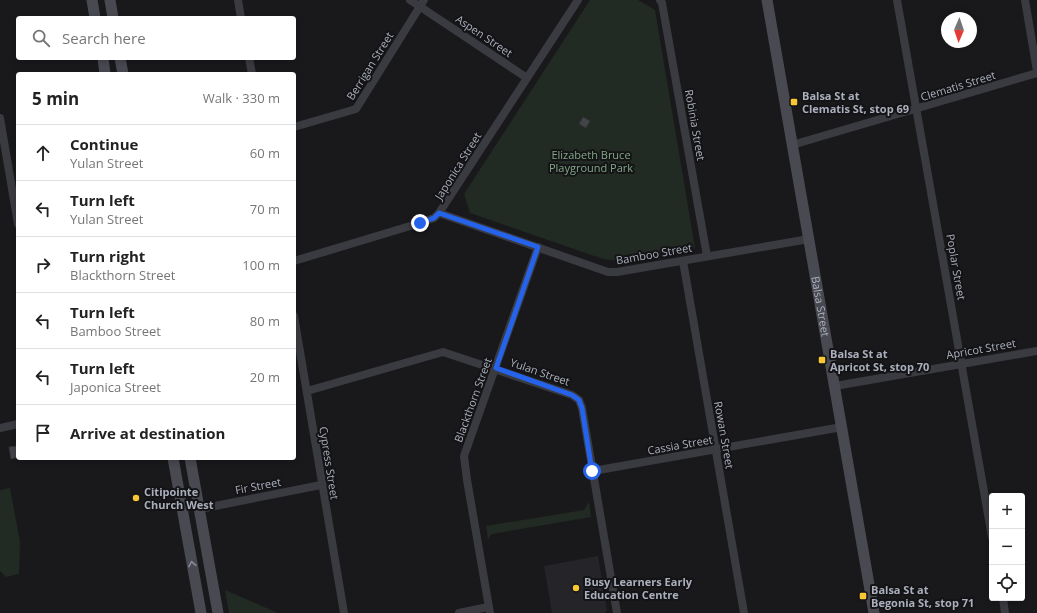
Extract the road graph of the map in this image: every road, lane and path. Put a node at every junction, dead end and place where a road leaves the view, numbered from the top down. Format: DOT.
graph roads {
  1 [pos="92,0"];
  2 [pos="110,0"];
  3 [pos="238,0"];
  4 [pos="410,0"];
  5 [pos="578,0"];
  6 [pos="660,0"];
  7 [pos="767,0"];
  8 [pos="897,0"];
  9 [pos="1024,0"];
  10 [pos="422,3"];
  11 [pos="95,16"];
  12 [pos="113,16"];
  13 [pos="241,16"];
  14 [pos="103,60"];
  15 [pos="120,60"];
  16 [pos="249,60"];
  17 [pos="106,72"];
  18 [pos="123,72"];
  19 [pos="252,72"];
  20 [pos="1037,72"];
  21 [pos="527,78"];
  22 [pos="917,109"];
  23 [pos="0,118"];
  24 [pos="296,126"];
  25 [pos="792,145"];
  26 [pos="16,212"];
  27 [pos="439,213"];
  28 [pos="809,239"];
  29 [pos="538,247"];
  30 [pos="707,256"];
  31 [pos="296,260"];
  32 [pos="683,261"];
  33 [pos="296,328"];
  34 [pos="1037,351"];
  35 [pos="962,364"];
  36 [pos="496,368"];
  37 [pos="835,386"];
  38 [pos="307,391"];
  39 [pos="16,424"];
  40 [pos="842,427"];
  41 [pos="0,428"];
  42 [pos="716,450"];
  43 [pos="174,460"];
  44 [pos="190,460"];
  45 [pos="592,471"];
  46 [pos="321,485"];
  47 [pos="200,509"];
  48 [pos="991,529"];
  49 [pos="216,600"];
  50 [pos="1003,601"];
  51 [pos="200,608"];
  52 [pos="489,610"];
  53 [pos="218,613"];
  54 [pos="344,613"];
  55 [pos="459,613"];
  56 [pos="617,613"];
  57 [pos="744,613"];
  58 [pos="874,613"];
  59 [pos="1005,613"];
  1 -- 11 [label="street"];
  2 -- 12 [label="street"];
  3 -- 13 [label="street"];
  4 -- 10 [label="street, Aspen Street"];
  5 -- 21 [label="street, Japonica Street"];
  6 -- 30 [label="street, Robinia Street"];
  7 -- 25 [label="street, Balsa Street"];
  8 -- 22 [label="street, Poplar Street"];
  9 -- 20 [label="street"];
  10 -- 21 [label="street, Aspen Street"];
  10 -- 24 [label="street, Berrigan Street"];
  14 -- 17 [label="street"];
  15 -- 18 [label="street"];
  16 -- 19 [label="street"];
  20 -- 22 [label="street, Clematis Street"];
  21 -- 27 [label="street, Japonica Street"];
  22 -- 25 [label="street, Clematis Street"];
  22 -- 35 [label="street, Poplar Street"];
  23 -- 26 [label="street"];
  25 -- 28 [label="street, Balsa Street"];
  27 -- 29 [label="street, Bamboo Street"];
  27 -- 31 [label="street, Japonica Street"];
  28 -- 30 [label="street, Bamboo Street"];
  28 -- 37 [label="street, Balsa Street"];
  29 -- 32 [label="street, Bamboo Street"];
  29 -- 36 [label="street, Blackthorn Street"];
  30 -- 32 [label="street, Bamboo Street"];
  32 -- 42 [label="street, Rowan Street"];
  33 -- 38 [label="street, Cypress Street"];
  34 -- 35 [label="street, Apricot Street"];
  35 -- 37 [label="street, Apricot Street"];
  35 -- 48 [label="street, Poplar Street"];
  36 -- 38 [label="street, Yulan Street"];
  36 -- 45 [label="street, Yulan Street"];
  36 -- 52 [label="street, Blackthorn Street"];
  37 -- 40 [label="street, Balsa Street"];
  38 -- 46 [label="street, Cypress Street"];
  39 -- 41 [label="street"];
  40 -- 42 [label="street, Cassia Street"];
  40 -- 58 [label="street, Balsa Street"];
  42 -- 45 [label="street, Cassia Street"];
  42 -- 57 [label="street, Rowan Street"];
  51 -- 43 [label="street, one-way"];
  44 -- 47 [label="street"];
  45 -- 56 [label="street, Yulan Street"];
  46 -- 47 [label="street, Fir Street"];
  46 -- 54 [label="street, Cypress Street"];
  47 -- 49 [label="street"];
  49 -- 51 [label="street"];
  49 -- 53 [label="street"];
  50 -- 59 [label="street"];
  52 -- 55 [label="street"];
}
